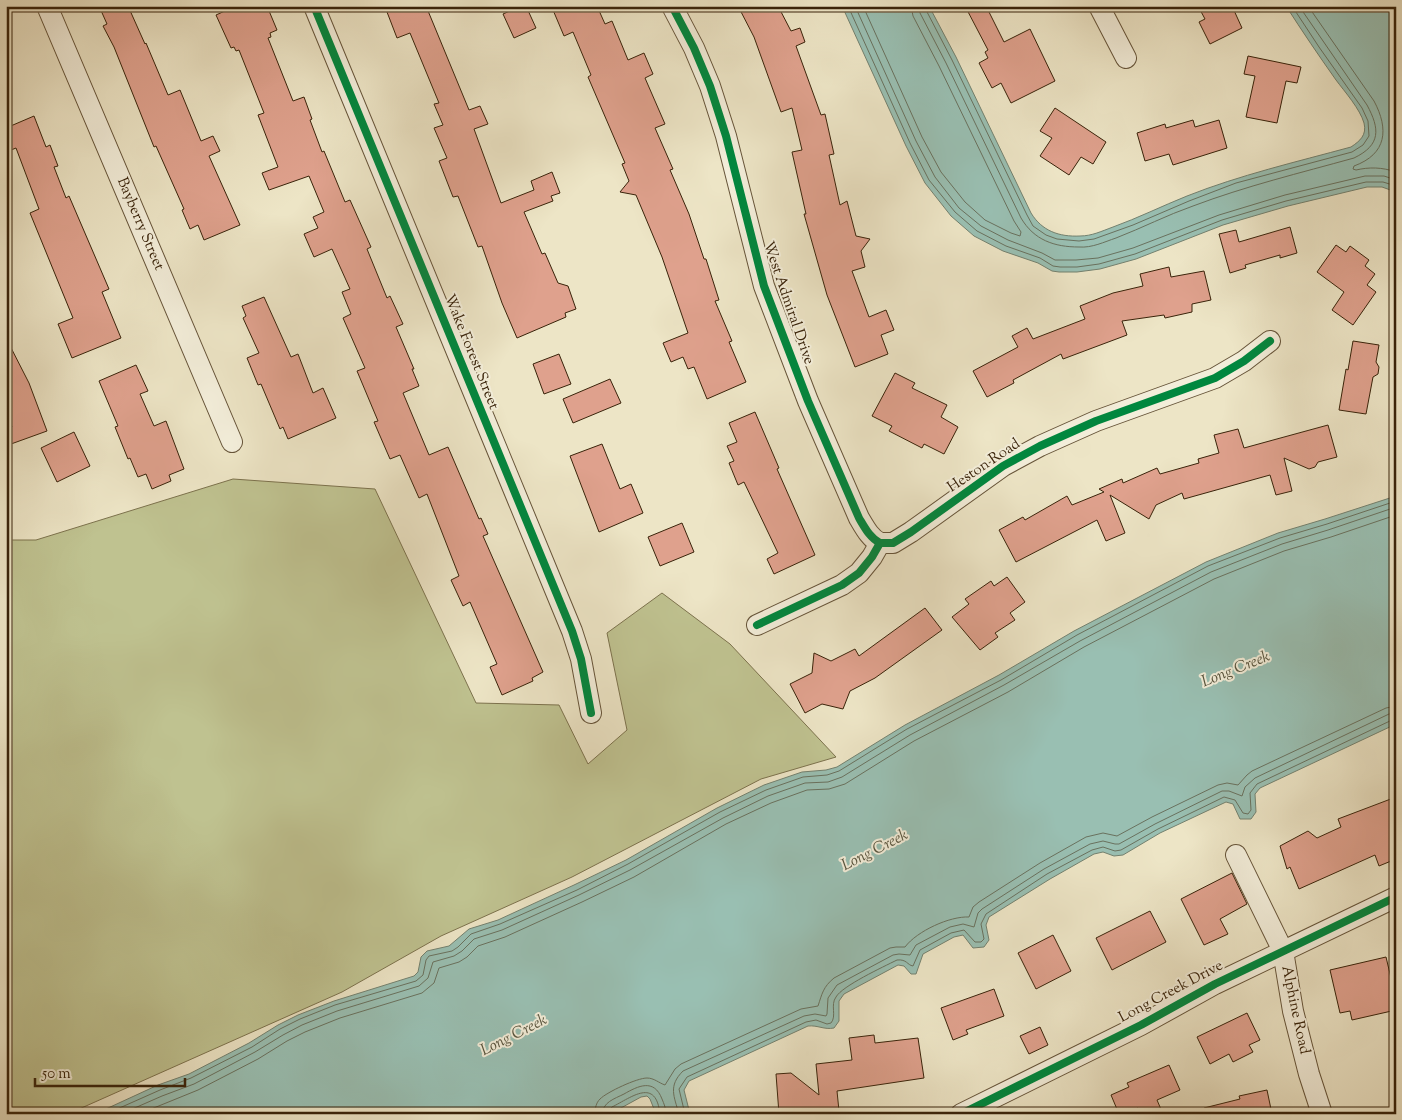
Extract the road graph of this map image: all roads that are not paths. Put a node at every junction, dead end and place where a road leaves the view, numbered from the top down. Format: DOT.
graph roads {
  1 [pos="47,6"];
  2 [pos="314,6"];
  3 [pos="672,6"];
  4 [pos="1099,6"];
  5 [pos="1126,58"];
  6 [pos="1270,341"];
  7 [pos="232,442"];
  8 [pos="880,543"];
  9 [pos="757,625"];
  10 [pos="591,713"];
  11 [pos="1236,855"];
  12 [pos="1396,898"];
  13 [pos="1283,951"];
  14 [pos="987,1107"];
  15 [pos="961,1114"];
  16 [pos="1322,1114"];
  1 -- 7 [label="street, Bayberry Street"];
  2 -- 10 [label="street, Wake Forest Street"];
  3 -- 8 [label="street, West Admiral Drive"];
  4 -- 5 [label="street"];
  6 -- 8 [label="street, Heston Road"];
  8 -- 9 [label="street"];
  11 -- 13 [label="street, Alphine Road"];
  12 -- 13 [label="street, Long Creek Drive"];
  13 -- 14 [label="street, Long Creek Drive"];
  13 -- 16 [label="street, Alphine Road"];
  14 -- 15 [label="street, Long Creek Drive"];
}
